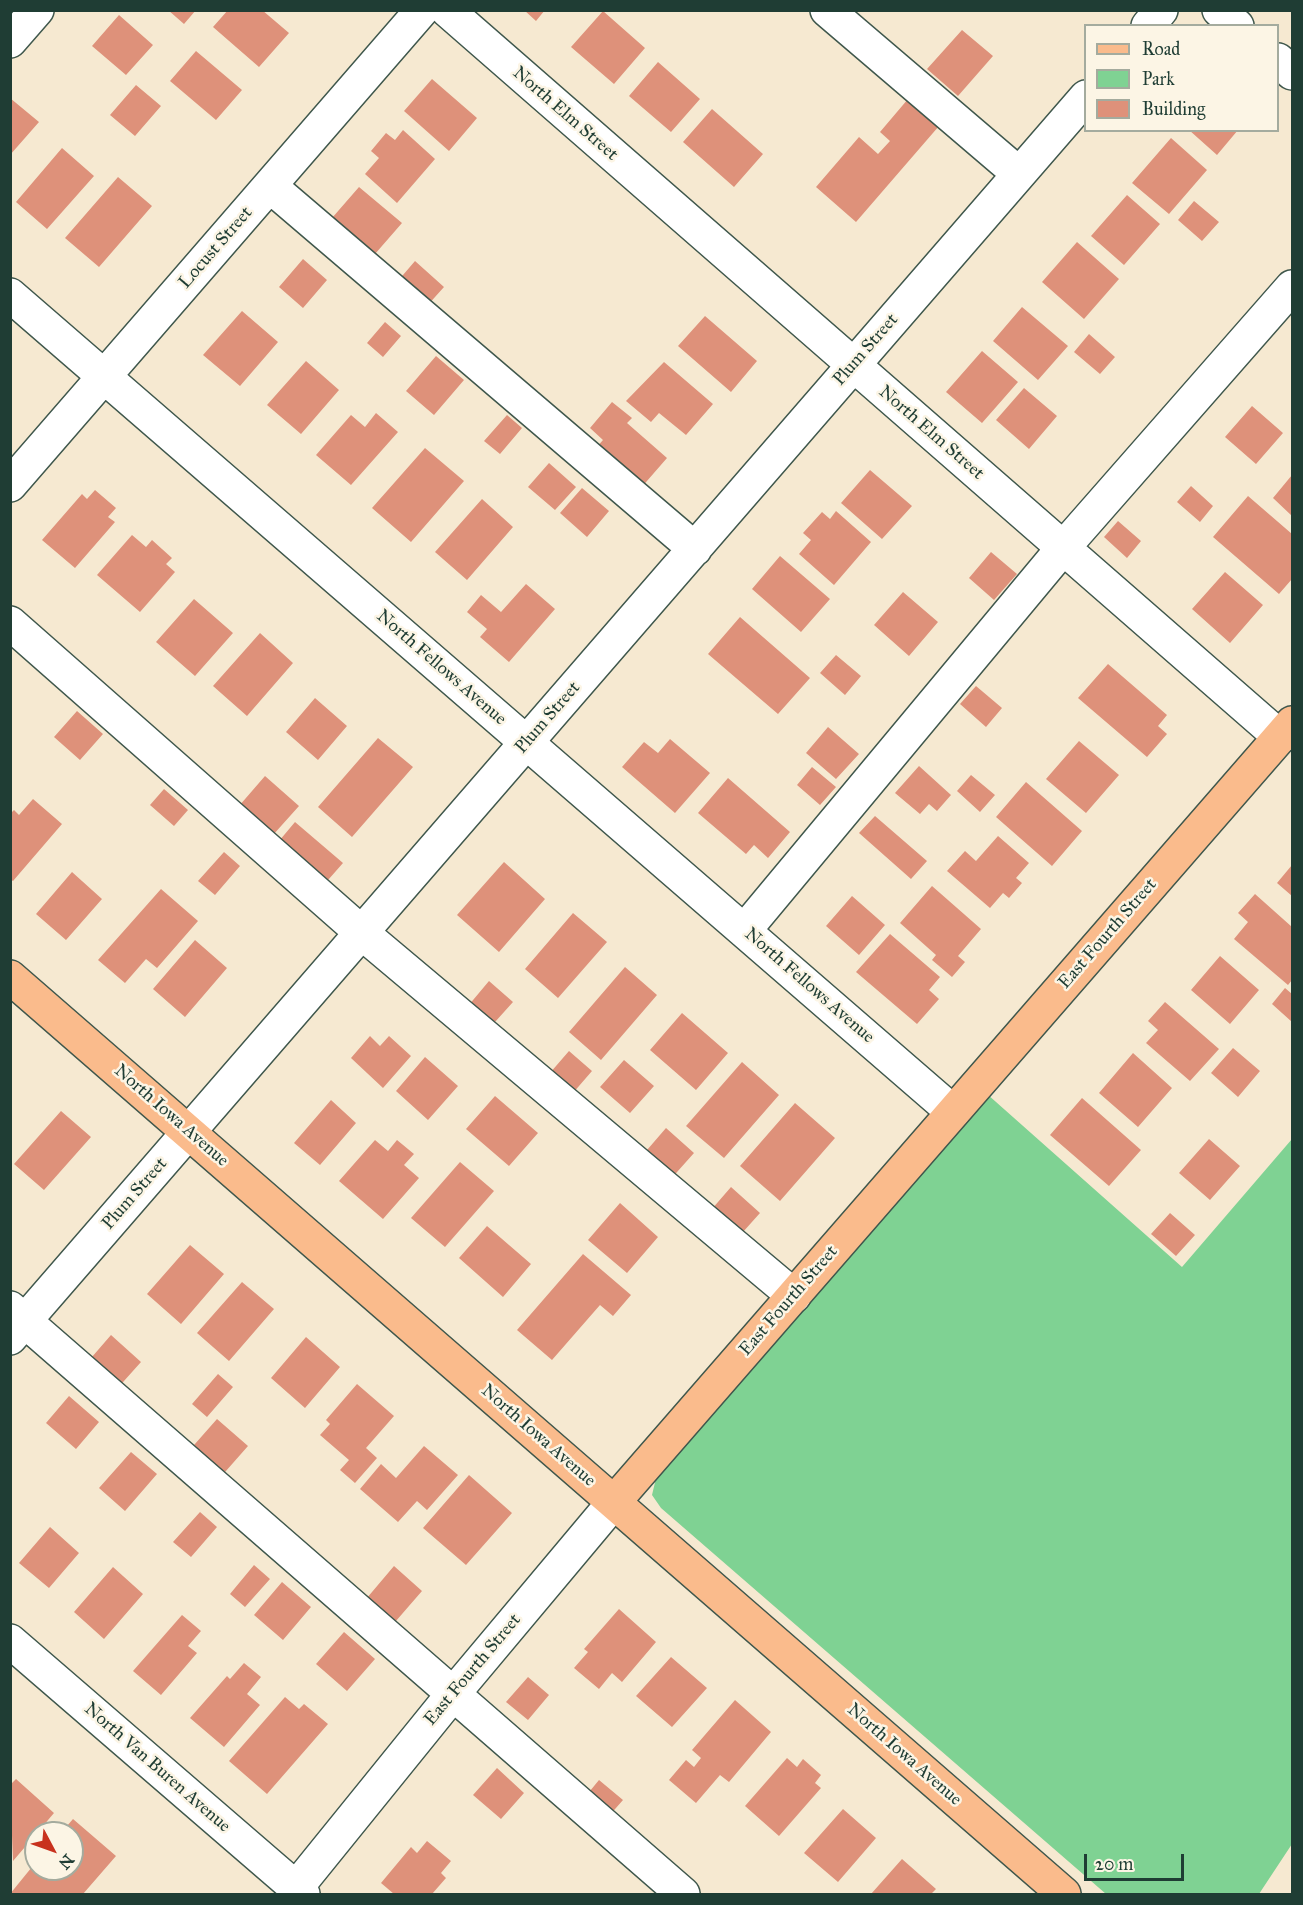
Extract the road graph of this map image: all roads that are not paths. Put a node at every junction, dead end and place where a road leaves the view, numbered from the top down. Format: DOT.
graph roads {
  1 [pos="36,10"];
  2 [pos="422,10"];
  3 [pos="447,10"];
  4 [pos="827,10"];
  5 [pos="1161,10"];
  6 [pos="1220,10"];
  7 [pos="1150,24"];
  8 [pos="1235,24"];
  9 [pos="10,41"];
  10 [pos="1279,61"];
  11 [pos="1293,73"];
  12 [pos="1084,99"];
  13 [pos="1018,174"];
  14 [pos="270,186"];
  15 [pos="1293,287"];
  16 [pos="10,295"];
  17 [pos="853,365"];
  18 [pos="105,377"];
  19 [pos="10,485"];
  20 [pos="1063,548"];
  21 [pos="695,549"];
  22 [pos="10,623"];
  23 [pos="1286,730"];
  24 [pos="527,742"];
  25 [pos="744,931"];
  26 [pos="362,933"];
  27 [pos="10,977"];
  28 [pos="953,1112"];
  29 [pos="189,1132"];
  30 [pos="794,1296"];
  31 [pos="15,1322"];
  32 [pos="614,1502"];
  33 [pos="10,1641"];
  34 [pos="453,1694"];
  35 [pos="299,1891"];
  36 [pos="683,1894"];
  37 [pos="1064,1894"];
  1 -- 9 [label="street"];
  2 -- 14 [label="street, Locust Street"];
  3 -- 17 [label="street, North Elm Street"];
  4 -- 13 [label="street"];
  5 -- 7 [label="street"];
  6 -- 8 [label="street"];
  10 -- 11 [label="street"];
  12 -- 13 [label="street, Plum Street"];
  13 -- 17 [label="street, Plum Street"];
  14 -- 18 [label="street, Locust Street"];
  14 -- 21 [label="street"];
  15 -- 20 [label="street"];
  16 -- 18 [label="street, North Fellows Avenue"];
  17 -- 20 [label="street, North Elm Street"];
  17 -- 21 [label="street, Plum Street"];
  18 -- 19 [label="street, Locust Street"];
  18 -- 24 [label="street, North Fellows Avenue"];
  20 -- 23 [label="street, North Elm Street"];
  20 -- 25 [label="street"];
  21 -- 24 [label="street, Plum Street"];
  22 -- 26 [label="street"];
  23 -- 28 [label="main road, East Fourth Street"];
  24 -- 25 [label="street, North Fellows Avenue"];
  24 -- 26 [label="street, Plum Street"];
  25 -- 28 [label="street, North Fellows Avenue"];
  26 -- 29 [label="street, Plum Street"];
  26 -- 30 [label="street"];
  27 -- 29 [label="main road, North Iowa Avenue"];
  28 -- 30 [label="main road, East Fourth Street"];
  29 -- 31 [label="street, Plum Street"];
  29 -- 32 [label="main road, North Iowa Avenue"];
  30 -- 32 [label="main road, East Fourth Street"];
  31 -- 34 [label="street"];
  32 -- 34 [label="street, East Fourth Street"];
  32 -- 37 [label="main road, North Iowa Avenue"];
  33 -- 35 [label="street, North Van Buren Avenue"];
  34 -- 35 [label="street, East Fourth Street"];
  34 -- 36 [label="street"];
}
